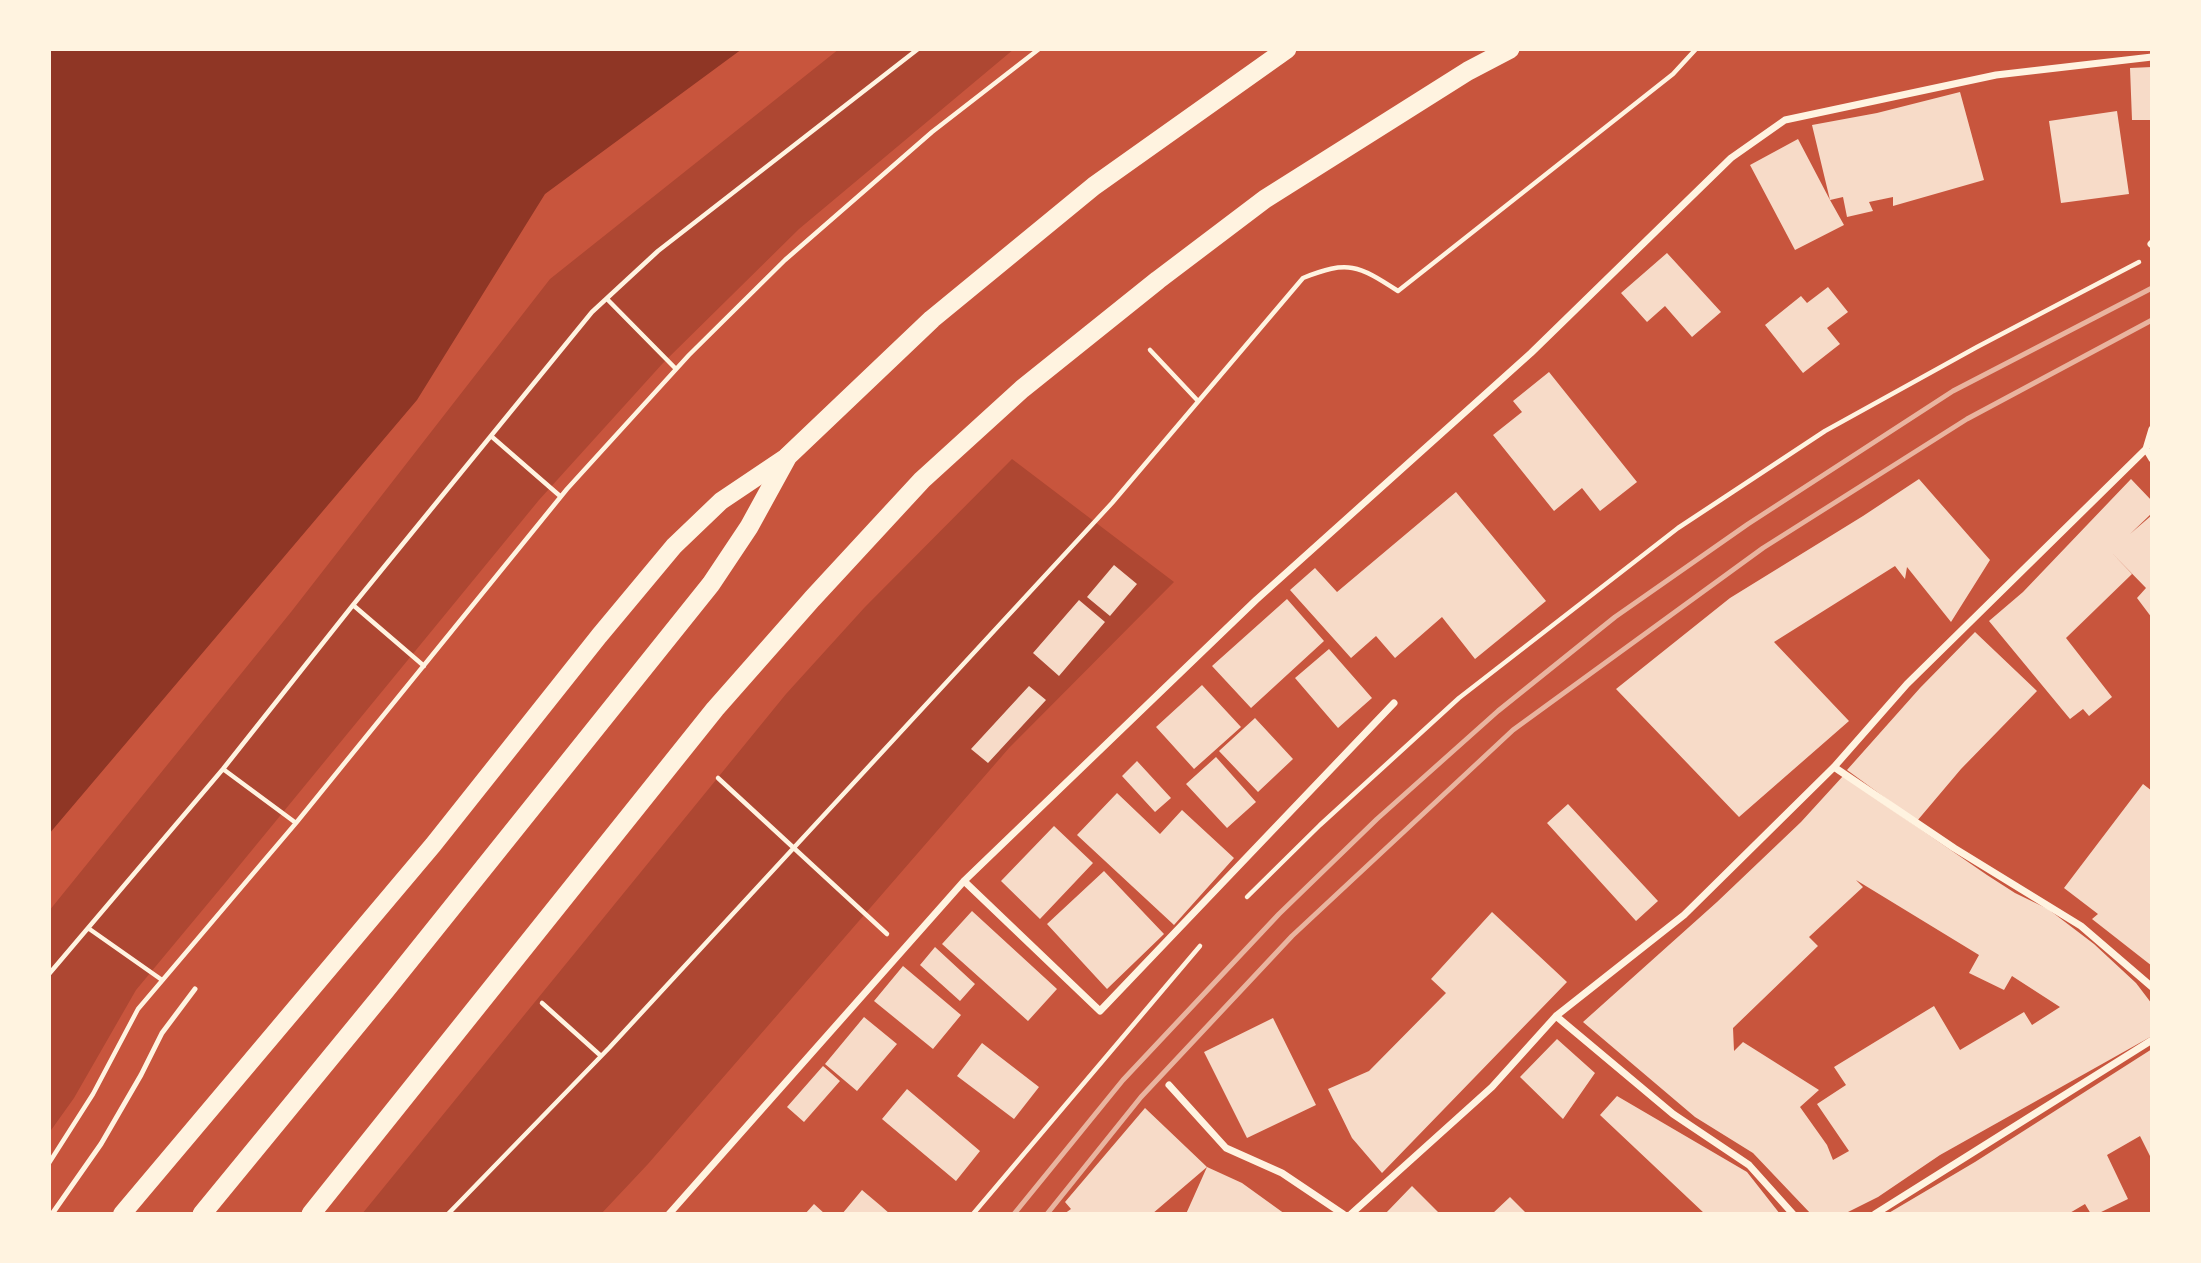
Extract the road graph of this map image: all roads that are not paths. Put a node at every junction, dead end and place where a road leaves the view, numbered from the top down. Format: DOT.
graph roads {
  1 [pos="1287,49"];
  2 [pos="1510,49"];
  3 [pos="2152,57"];
  4 [pos="2152,429"];
  5 [pos="2146,449"];
  6 [pos="788,456"];
  7 [pos="2152,459"];
  8 [pos="1394,703"];
  9 [pos="1834,767"];
  10 [pos="964,881"];
  11 [pos="2152,986"];
  12 [pos="195,989"];
  13 [pos="1556,1016"];
  14 [pos="2152,1040"];
  15 [pos="1169,1086"];
  16 [pos="52,1214"];
  17 [pos="122,1214"];
  18 [pos="202,1214"];
  19 [pos="311,1214"];
  20 [pos="669,1214"];
  21 [pos="1343,1214"];
  22 [pos="1351,1214"];
  23 [pos="1793,1214"];
  24 [pos="1875,1214"];
  1 -- 6 [label="highway"];
  2 -- 19 [label="highway"];
  3 -- 10 [label="street"];
  4 -- 5 [label="street"];
  5 -- 7 [label="street"];
  5 -- 9 [label="street"];
  6 -- 17 [label="main road"];
  6 -- 18 [label="highway"];
  8 -- 10 [label="street"];
  9 -- 11 [label="street"];
  9 -- 13 [label="street"];
  10 -- 20 [label="street"];
  12 -- 16 [label="lane"];
  13 -- 22 [label="street"];
  13 -- 23 [label="street"];
  14 -- 24 [label="street"];
  15 -- 21 [label="street"];
}
